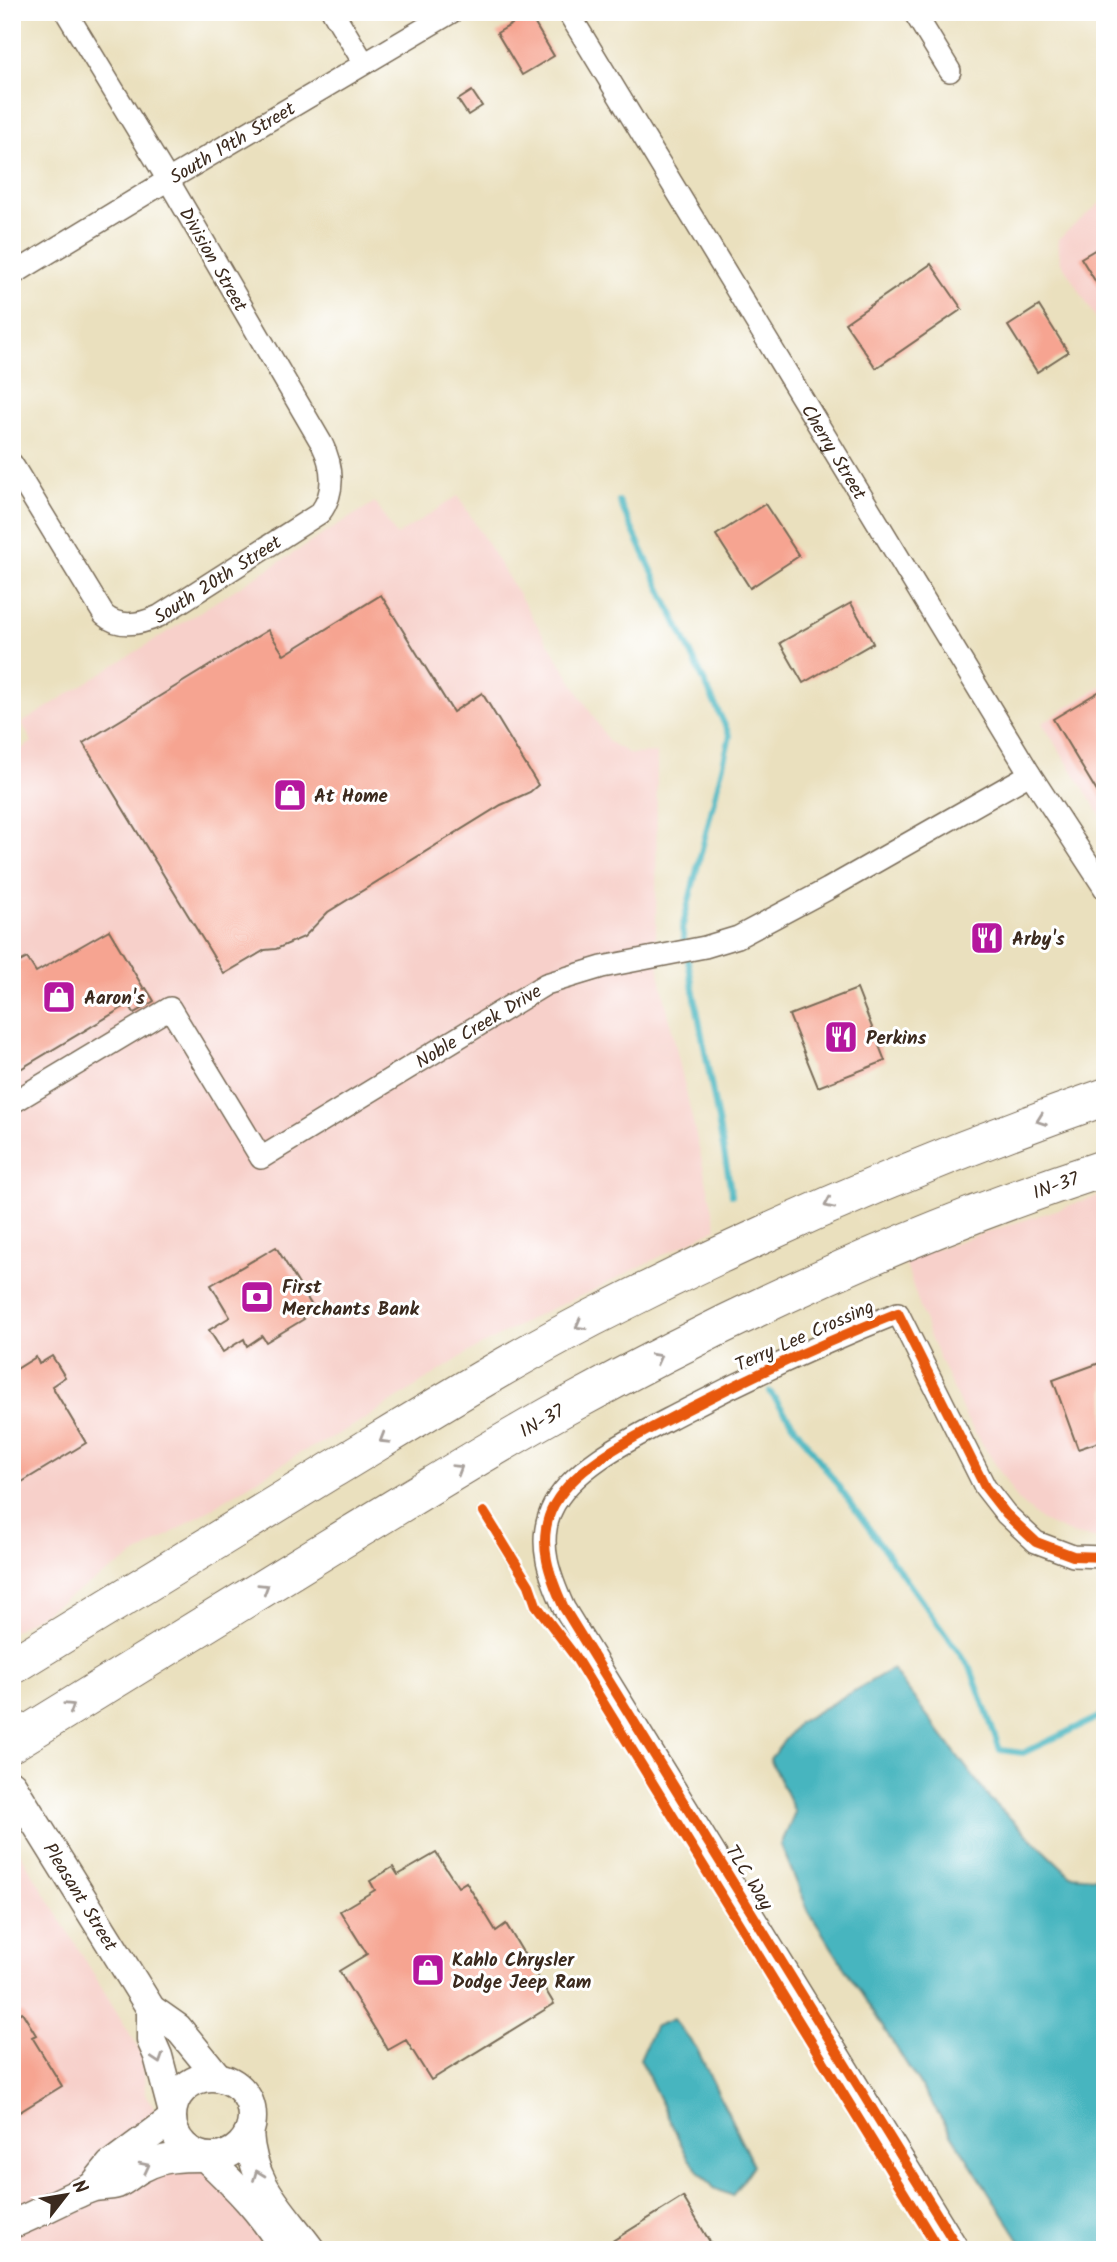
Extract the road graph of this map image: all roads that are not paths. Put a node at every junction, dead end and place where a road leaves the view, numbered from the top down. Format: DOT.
graph roads {
  1 [pos="66,12"];
  2 [pos="333,12"];
  3 [pos="453,12"];
  4 [pos="568,12"];
  5 [pos="914,12"];
  6 [pos="365,63"];
  7 [pos="950,71"];
  8 [pos="168,180"];
  9 [pos="12,275"];
  10 [pos="12,464"];
  11 [pos="320,513"];
  12 [pos="1030,774"];
  13 [pos="1105,889"];
  14 [pos="1103,1095"];
  15 [pos="12,1103"];
  16 [pos="1105,1141"];
  17 [pos="1105,1168"];
  18 [pos="980,1213"];
  19 [pos="551,1512"];
  20 [pos="1105,1557"];
  21 [pos="12,1666"];
  22 [pos="12,1743"];
  23 [pos="12,1785"];
  24 [pos="151,2009"];
  25 [pos="218,2077"];
  26 [pos="172,2114"];
  27 [pos="250,2133"];
  28 [pos="204,2157"];
  29 [pos="92,2187"];
  30 [pos="12,2224"];
  31 [pos="284,2250"];
  32 [pos="311,2250"];
  33 [pos="959,2250"];
  1 -- 8 [label="street, Division Street"];
  2 -- 6 [label="street"];
  3 -- 6 [label="street, South 19th Street"];
  4 -- 12 [label="street, Cherry Street"];
  5 -- 7 [label="street"];
  6 -- 8 [label="street, South 19th Street"];
  8 -- 9 [label="street, South 19th Street"];
  8 -- 11 [label="street, Division Street"];
  10 -- 11 [label="street, South 20th Street"];
  12 -- 13 [label="street, Cherry Street"];
  12 -- 15 [label="street, Noble Creek Drive"];
  14 -- 21 [label="highway, one-way"];
  16 -- 18 [label="highway"];
  17 -- 18 [label="highway, IN-37"];
  22 -- 18 [label="highway, IN-37, one-way"];
  19 -- 20 [label="street, Terry Lee Crossing"];
  19 -- 33 [label="street, TLC Way"];
  23 -- 24 [label="street, Pleasant Street"];
  24 -- 25 [label="street, Pleasant Street"];
  24 -- 26 [label="street, Pleasant Street, one-way"];
  25 -- 26 [label="street"];
  25 -- 27 [label="street"];
  26 -- 28 [label="street"];
  26 -- 29 [label="street"];
  27 -- 28 [label="street"];
  32 -- 27 [label="street, one-way"];
  29 -- 28 [label="street, one-way"];
  28 -- 31 [label="street"];
  29 -- 30 [label="street"];
}
